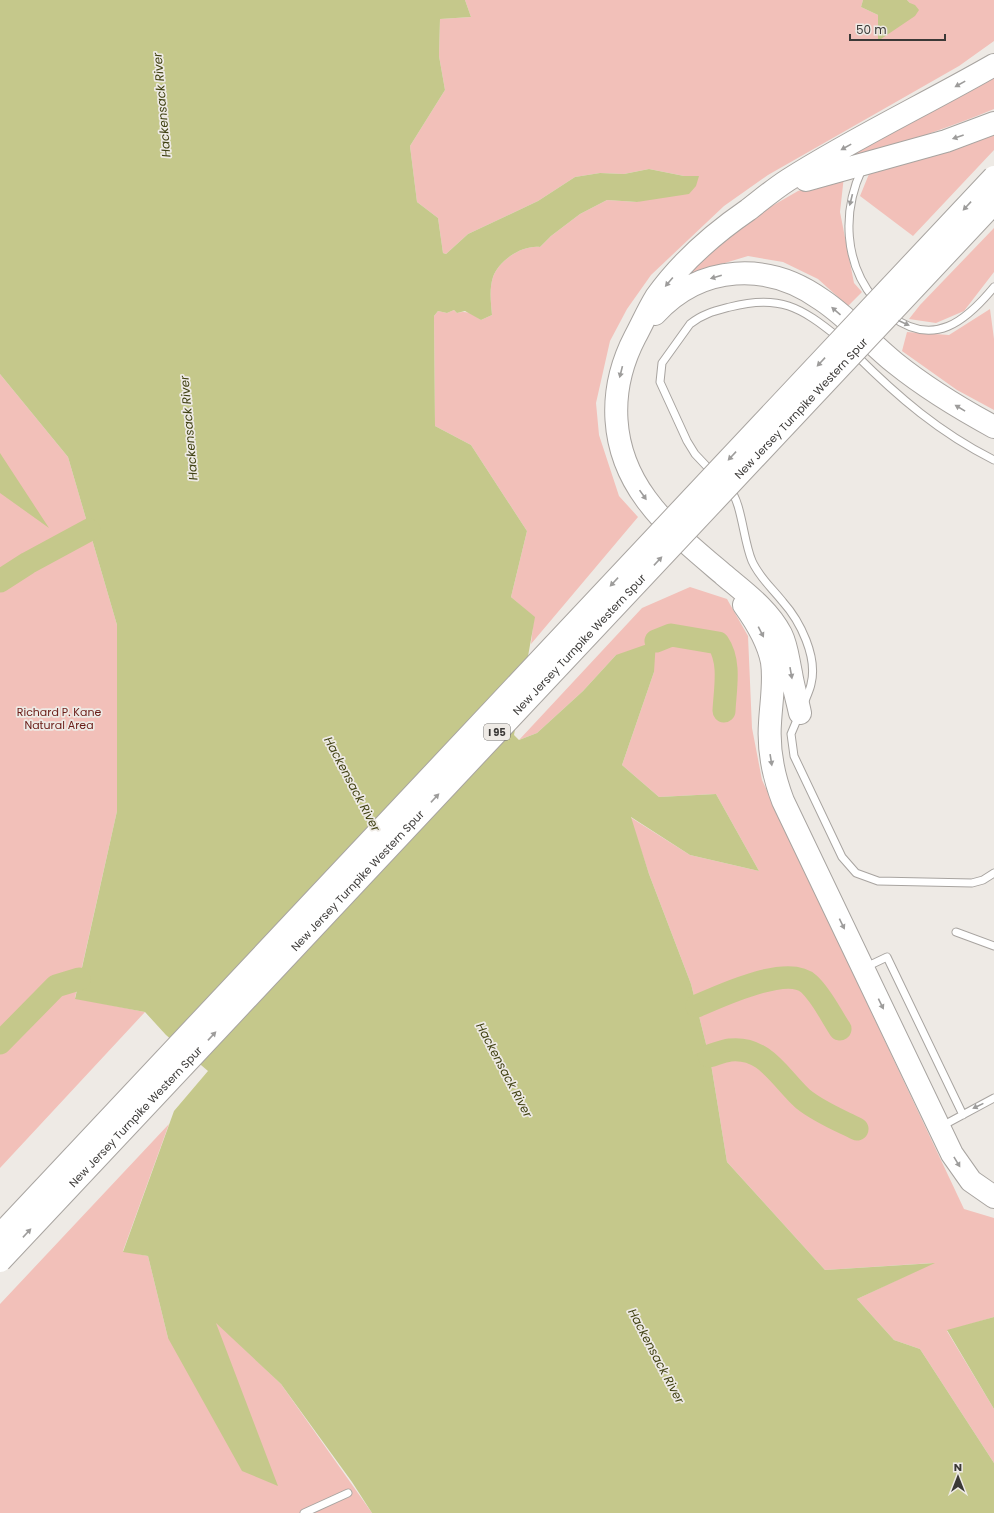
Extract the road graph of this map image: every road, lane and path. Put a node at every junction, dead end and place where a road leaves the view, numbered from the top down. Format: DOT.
graph roads {
  1 [pos="994,65"];
  2 [pos="994,122"];
  3 [pos="864,163"];
  4 [pos="994,177"];
  5 [pos="994,203"];
  6 [pos="749,209"];
  7 [pos="994,287"];
  8 [pos="636,336"];
  9 [pos="994,427"];
  10 [pos="994,460"];
  11 [pos="703,557"];
  12 [pos="800,713"];
  13 [pos="994,873"];
  14 [pos="956,932"];
  15 [pos="994,946"];
  16 [pos="864,968"];
  17 [pos="994,1098"];
  18 [pos="963,1115"];
  19 [pos="940,1127"];
  20 [pos="991,1192"];
  21 [pos="0,1235"];
  22 [pos="0,1261"];
  23 [pos="348,1493"];
  24 [pos="304,1513"];
  1 -- 6 [label="highway, one-way"];
  2 -- 3 [label="highway, one-way"];
  3 -- 6 [label="highway"];
  3 -- 7 [label="lane, one-way"];
  4 -- 21 [label="highway, New Jersey Turnpike Western Spur / I 95, one-way, bridge"];
  22 -- 5 [label="highway, New Jersey Turnpike Western Spur / I 95, one-way, bridge"];
  6 -- 8 [label="highway, one-way"];
  9 -- 8 [label="highway, one-way"];
  8 -- 11 [label="highway, one-way"];
  10 -- 12 [label="lane"];
  11 -- 12 [label="highway, one-way"];
  11 -- 16 [label="highway, one-way"];
  12 -- 13 [label="lane"];
  14 -- 15 [label="lane"];
  16 -- 18 [label="lane"];
  16 -- 19 [label="highway, one-way"];
  17 -- 18 [label="lane, one-way"];
  18 -- 19 [label="lane"];
  19 -- 20 [label="highway, one-way"];
  23 -- 24 [label="lane"];
}
